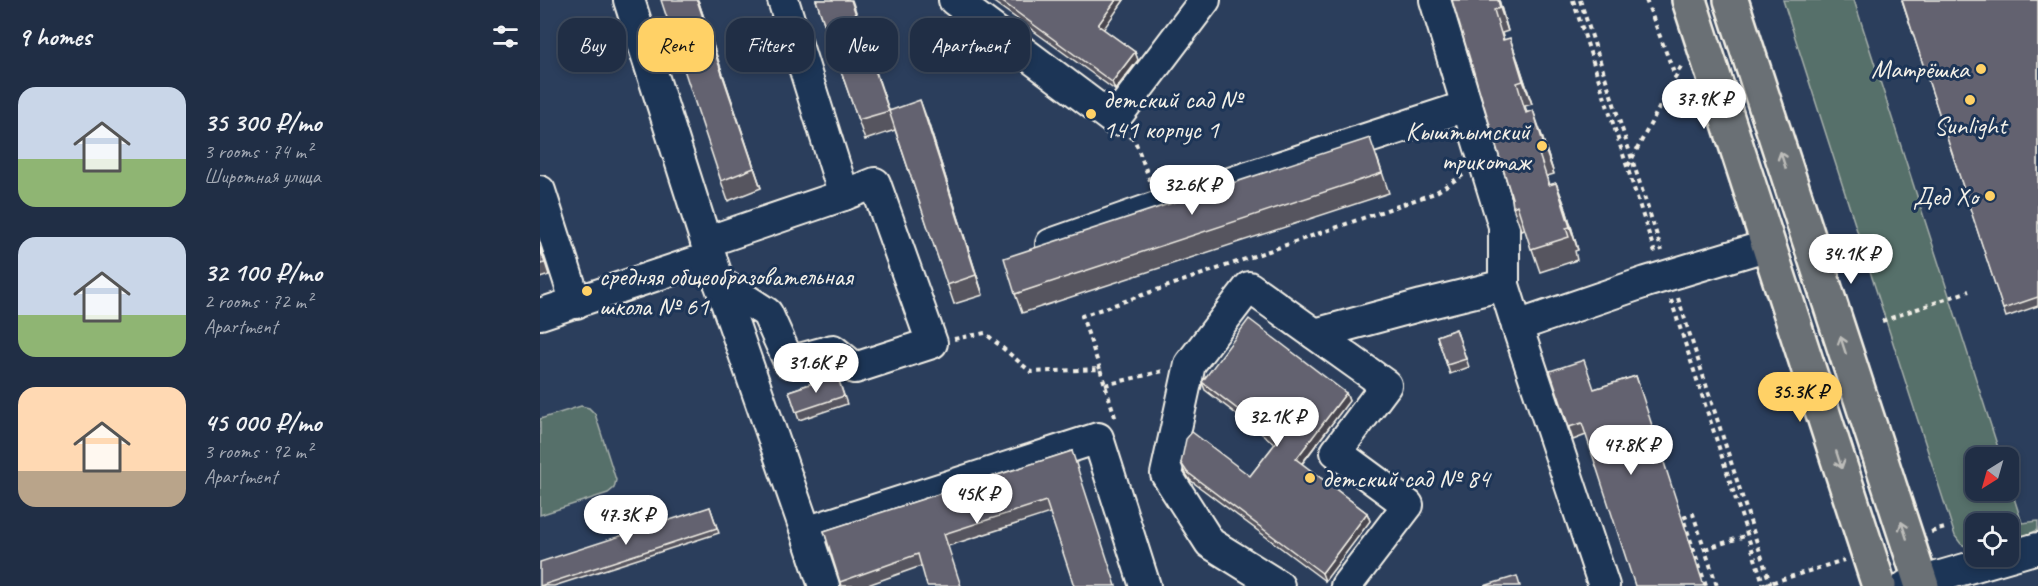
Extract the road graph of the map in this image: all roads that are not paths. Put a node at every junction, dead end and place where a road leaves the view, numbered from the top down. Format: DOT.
graph roads {
  1 [pos="628,0"];
  2 [pos="783,0"];
  3 [pos="954,0"];
  4 [pos="1205,0"];
  5 [pos="1435,0"];
  6 [pos="1689,0"];
  7 [pos="1731,0"];
  8 [pos="1467,106"];
  9 [pos="540,191"];
  10 [pos="844,195"];
  11 [pos="1768,245"];
  12 [pos="1026,253"];
  13 [pos="712,260"];
  14 [pos="1504,285"];
  15 [pos="576,303"];
  16 [pos="540,314"];
  17 [pos="1517,326"];
  18 [pos="1315,334"];
  19 [pos="806,532"];
  20 [pos="2038,548"];
  21 [pos="1916,585"];
  22 [pos="824,586"];
  23 [pos="1145,586"];
  24 [pos="1279,586"];
  25 [pos="1346,586"];
  26 [pos="1604,586"];
  27 [pos="1879,586"];
  1 -- 13 [label="street"];
  2 -- 10 [label="street"];
  3 -- 4 [label="street"];
  5 -- 8 [label="street"];
  6 -- 11 [label="main road"];
  21 -- 7 [label="main road, one-way"];
  8 -- 12 [label="street"];
  8 -- 14 [label="street"];
  9 -- 15 [label="street"];
  10 -- 13 [label="street"];
  10 -- 13 [label="street"];
  11 -- 17 [label="street"];
  11 -- 27 [label="main road, one-way"];
  13 -- 15 [label="street"];
  13 -- 19 [label="street"];
  14 -- 17 [label="street"];
  14 -- 18 [label="street"];
  15 -- 16 [label="street"];
  17 -- 26 [label="street"];
  18 -- 24 [label="street"];
  18 -- 25 [label="street"];
  19 -- 22 [label="street"];
  19 -- 23 [label="street"];
  20 -- 21 [label="street"];
}
